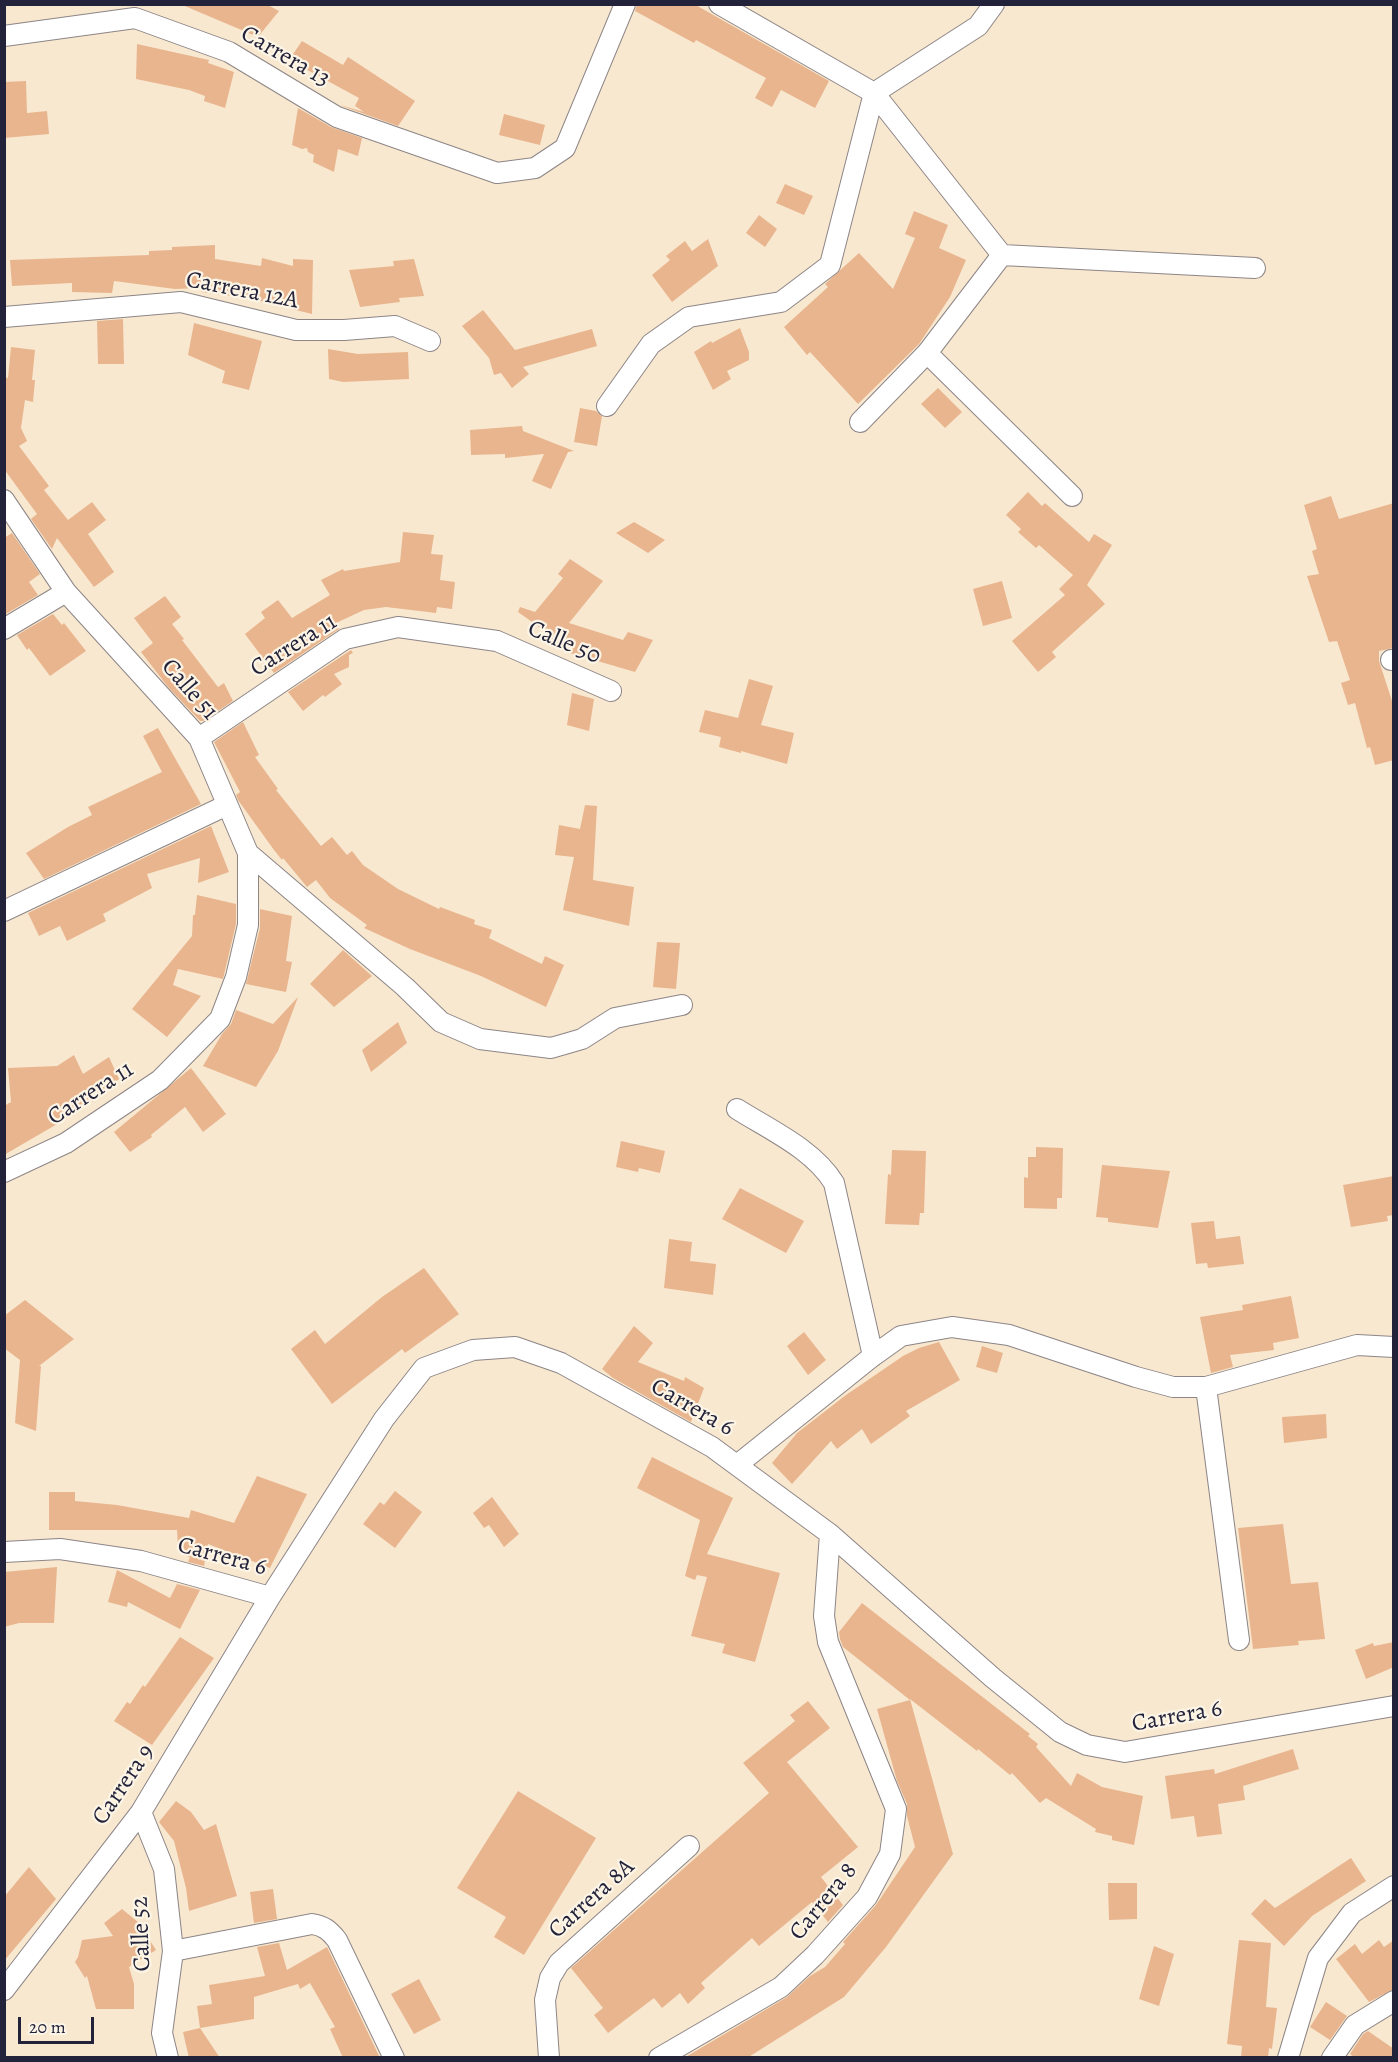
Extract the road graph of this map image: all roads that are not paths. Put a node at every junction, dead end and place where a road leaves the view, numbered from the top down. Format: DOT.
graph roads {
  1 [pos="625,4"];
  2 [pos="719,4"];
  3 [pos="994,4"];
  4 [pos="4,36"];
  5 [pos="874,93"];
  6 [pos="1002,255"];
  7 [pos="1255,268"];
  8 [pos="4,317"];
  9 [pos="430,341"];
  10 [pos="927,353"];
  11 [pos="607,406"];
  12 [pos="860,422"];
  13 [pos="1072,496"];
  14 [pos="4,500"];
  15 [pos="66,592"];
  16 [pos="4,629"];
  17 [pos="497,641"];
  18 [pos="611,691"];
  19 [pos="200,738"];
  20 [pos="227,805"];
  21 [pos="248,853"];
  22 [pos="4,911"];
  23 [pos="682,1005"];
  24 [pos="220,1019"];
  25 [pos="737,1109"];
  26 [pos="4,1172"];
  27 [pos="1394,1347"];
  28 [pos="873,1356"];
  29 [pos="1206,1387"];
  30 [pos="737,1465"];
  31 [pos="830,1534"];
  32 [pos="4,1552"];
  33 [pos="270,1597"];
  34 [pos="1239,1640"];
  35 [pos="1394,1706"];
  36 [pos="141,1812"];
  37 [pos="689,1846"];
  38 [pos="1394,1886"];
  39 [pos="173,1951"];
  40 [pos="4,1990"];
  41 [pos="1394,2001"];
  42 [pos="168,2058"];
  43 [pos="394,2058"];
  44 [pos="549,2058"];
  45 [pos="659,2058"];
  46 [pos="1288,2058"];
  47 [pos="1332,2058"];
  1 -- 4 [label="street, Carrera 13"];
  2 -- 5 [label="street"];
  3 -- 5 [label="street"];
  5 -- 6 [label="street"];
  5 -- 11 [label="street"];
  6 -- 7 [label="street"];
  6 -- 10 [label="street"];
  8 -- 9 [label="street, Carrera 12A"];
  10 -- 12 [label="street"];
  10 -- 13 [label="street"];
  14 -- 15 [label="street, Calle 51"];
  15 -- 16 [label="street"];
  15 -- 19 [label="street, Calle 51"];
  17 -- 18 [label="street, Calle 50"];
  17 -- 19 [label="street, Carrera 11"];
  19 -- 20 [label="street, Calle 51"];
  20 -- 21 [label="street, Calle 51"];
  20 -- 22 [label="street"];
  21 -- 23 [label="street"];
  21 -- 24 [label="street, Calle 51"];
  24 -- 26 [label="street, Carrera 11"];
  25 -- 28 [label="street"];
  27 -- 29 [label="street"];
  28 -- 29 [label="street"];
  28 -- 30 [label="street"];
  29 -- 34 [label="street"];
  30 -- 31 [label="street, Carrera 6"];
  30 -- 33 [label="street, Carrera 6"];
  31 -- 35 [label="street, Carrera 6"];
  31 -- 45 [label="street, Carrera 8"];
  32 -- 33 [label="street, Carrera 6"];
  33 -- 36 [label="street, Carrera 9"];
  36 -- 39 [label="street, Calle 52"];
  36 -- 40 [label="street, Carrera 9"];
  37 -- 44 [label="street, Carrera 8A"];
  38 -- 46 [label="street"];
  39 -- 42 [label="street, Calle 52"];
  39 -- 43 [label="street"];
  41 -- 47 [label="street"];
}
